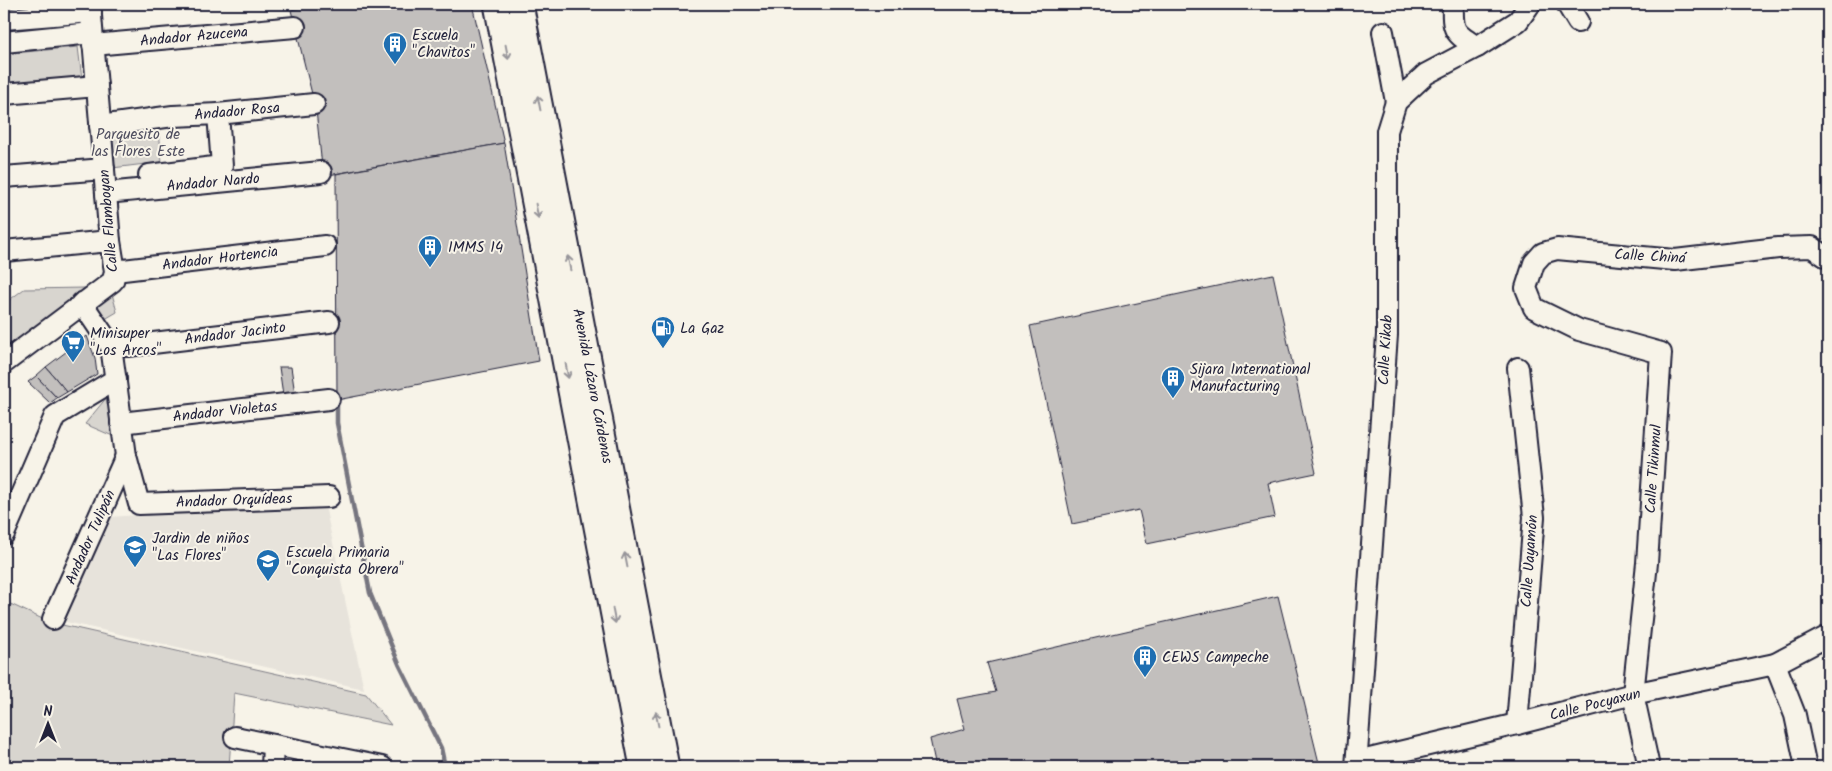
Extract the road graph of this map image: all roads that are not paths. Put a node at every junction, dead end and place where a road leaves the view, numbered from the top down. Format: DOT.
graph roads {
  1 [pos="497,4"];
  2 [pos="520,4"];
  3 [pos="1453,4"];
  4 [pos="1530,4"];
  5 [pos="1567,4"];
  6 [pos="90,8"];
  7 [pos="4,19"];
  8 [pos="1578,22"];
  9 [pos="295,27"];
  10 [pos="1383,32"];
  11 [pos="93,39"];
  12 [pos="4,42"];
  13 [pos="1477,47"];
  14 [pos="97,86"];
  15 [pos="4,94"];
  16 [pos="1396,102"];
  17 [pos="314,104"];
  18 [pos="218,114"];
  19 [pos="100,126"];
  20 [pos="321,172"];
  21 [pos="541,173"];
  22 [pos="4,177"];
  23 [pos="105,181"];
  24 [pos="110,241"];
  25 [pos="326,246"];
  26 [pos="4,250"];
  27 [pos="1828,258"];
  28 [pos="1534,263"];
  29 [pos="115,271"];
  30 [pos="565,298"];
  31 [pos="82,303"];
  32 [pos="328,322"];
  33 [pos="111,346"];
  34 [pos="4,362"];
  35 [pos="1518,368"];
  36 [pos="116,379"];
  37 [pos="328,399"];
  38 [pos="121,423"];
  39 [pos="126,456"];
  40 [pos="330,496"];
  41 [pos="4,534"];
  42 [pos="54,619"];
  43 [pos="1828,636"];
  44 [pos="1775,664"];
  45 [pos="1633,694"];
  46 [pos="1517,724"];
  47 [pos="235,737"];
  48 [pos="273,745"];
  49 [pos="1356,764"];
  50 [pos="272,767"];
  51 [pos="382,767"];
  52 [pos="643,767"];
  53 [pos="666,767"];
  54 [pos="1649,767"];
  55 [pos="1806,767"];
  1 -- 21 [label="main road, Avenida Lázaro Cárdenas, one-way"];
  21 -- 2 [label="main road, Avenida Lázaro Cárdenas, one-way"];
  3 -- 13 [label="street"];
  4 -- 13 [label="street, Calle Kikab"];
  5 -- 8 [label="street"];
  6 -- 7 [label="street"];
  6 -- 11 [label="street, Calle Flamboyan"];
  9 -- 11 [label="street, Andador Azucena"];
  10 -- 16 [label="street"];
  11 -- 12 [label="street"];
  11 -- 14 [label="street, Calle Flamboyan"];
  13 -- 16 [label="street, Calle Kikab"];
  14 -- 15 [label="street"];
  14 -- 19 [label="street, Calle Flamboyan"];
  16 -- 49 [label="street, Calle Kikab"];
  17 -- 18 [label="street, Andador Rosa"];
  18 -- 19 [label="street, Andador Rosa"];
  18 -- 23 [label="street"];
  19 -- 23 [label="street, Calle Flamboyan"];
  20 -- 23 [label="street, Andador Nardo"];
  21 -- 30 [label="main road, Avenida Lázaro Cárdenas"];
  22 -- 23 [label="street, Andador Nardo"];
  23 -- 24 [label="street, Calle Flamboyan"];
  24 -- 26 [label="street"];
  24 -- 29 [label="street, Calle Flamboyan"];
  25 -- 29 [label="street, Andador Hortencia"];
  27 -- 28 [label="street, Calle Chiná"];
  28 -- 45 [label="street, Calle Tikinmul"];
  29 -- 31 [label="street, Calle Flamboyan"];
  30 -- 52 [label="main road, Avenida Lázaro Cárdenas, one-way"];
  53 -- 30 [label="main road, Avenida Lázaro Cárdenas, one-way"];
  31 -- 33 [label="street"];
  31 -- 34 [label="street, Calle Flamboyan"];
  32 -- 33 [label="street, Andador Jacinto"];
  33 -- 36 [label="street"];
  35 -- 46 [label="street, Calle Uayamón"];
  36 -- 38 [label="street"];
  36 -- 41 [label="street"];
  37 -- 38 [label="street, Andador Violetas"];
  38 -- 39 [label="street"];
  39 -- 40 [label="street, Andador Orquídeas"];
  39 -- 42 [label="street, Andador Tulipán"];
  43 -- 44 [label="street, Calle Pocyaxun"];
  44 -- 45 [label="street, Calle Pocyaxun"];
  44 -- 55 [label="street"];
  45 -- 46 [label="street, Calle Pocyaxun"];
  45 -- 54 [label="street, Calle Tikinmul"];
  46 -- 49 [label="street, Calle Pocyaxun"];
  47 -- 48 [label="street"];
  48 -- 50 [label="street"];
  48 -- 51 [label="street"];
}
